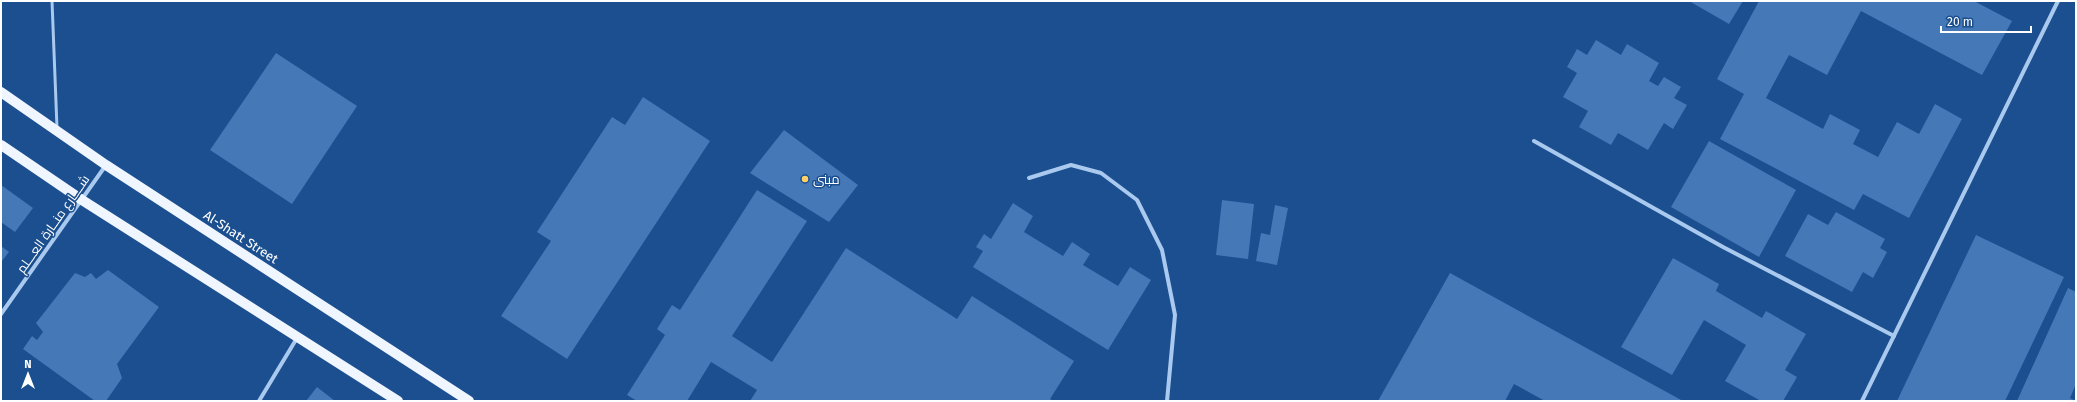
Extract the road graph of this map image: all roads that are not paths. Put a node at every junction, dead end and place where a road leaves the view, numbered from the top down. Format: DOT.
graph roads {
  1 [pos="52,1"];
  2 [pos="2058,1"];
  3 [pos="1,92"];
  4 [pos="57,130"];
  5 [pos="1534,141"];
  6 [pos="1,145"];
  7 [pos="106,165"];
  8 [pos="1029,178"];
  9 [pos="82,200"];
  10 [pos="1,314"];
  11 [pos="1894,336"];
  12 [pos="297,337"];
  13 [pos="259,401"];
  14 [pos="398,401"];
  15 [pos="469,401"];
  16 [pos="1167,401"];
  17 [pos="1862,401"];
  1 -- 4 [label="lane"];
  2 -- 11 [label="street"];
  3 -- 4 [label="main road, Al-Shatt Street"];
  4 -- 7 [label="main road, Al-Shatt Street"];
  5 -- 11 [label="street"];
  6 -- 9 [label="main road"];
  7 -- 9 [label="street, شــــارع منــارة العـــلم"];
  7 -- 15 [label="main road, Al-Shatt Street"];
  8 -- 16 [label="street"];
  9 -- 10 [label="street, شــــارع منــارة العـــلم"];
  9 -- 12 [label="main road"];
  11 -- 17 [label="street"];
  12 -- 13 [label="street"];
  12 -- 14 [label="main road"];
}
